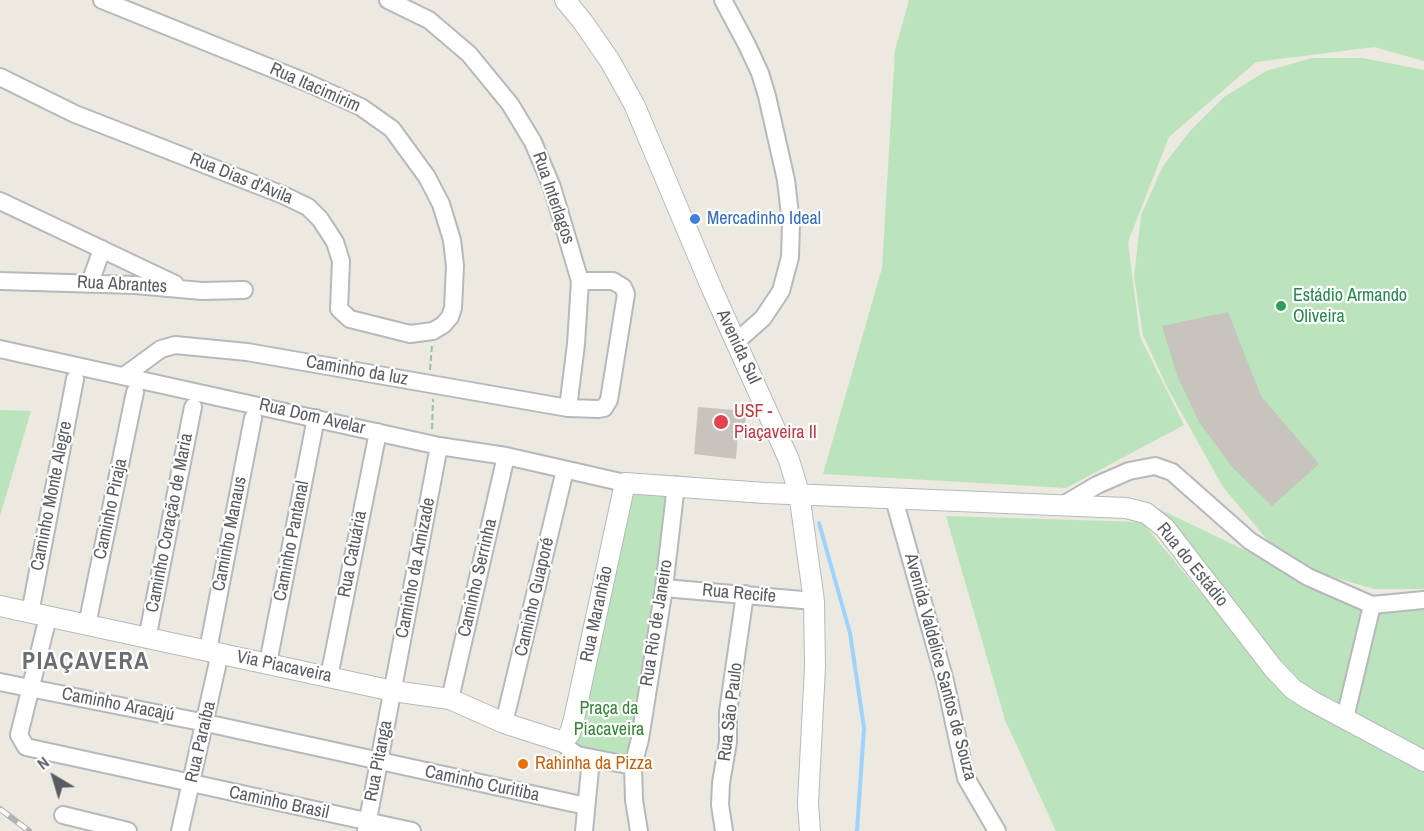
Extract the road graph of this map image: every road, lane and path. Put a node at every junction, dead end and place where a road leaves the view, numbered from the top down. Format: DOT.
graph roads {
  1 [pos="102,0"];
  2 [pos="388,0"];
  3 [pos="565,0"];
  4 [pos="723,0"];
  5 [pos="0,77"];
  6 [pos="0,201"];
  7 [pos="102,249"];
  8 [pos="580,280"];
  9 [pos="0,281"];
  10 [pos="90,283"];
  11 [pos="183,288"];
  12 [pos="244,290"];
  13 [pos="410,334"];
  14 [pos="736,342"];
  15 [pos="0,349"];
  16 [pos="124,376"];
  17 [pos="75,380"];
  18 [pos="135,392"];
  19 [pos="193,407"];
  20 [pos="568,408"];
  21 [pos="253,418"];
  22 [pos="316,418"];
  23 [pos="431,420"];
  24 [pos="378,432"];
  25 [pos="436,440"];
  26 [pos="506,456"];
  27 [pos="565,470"];
  28 [pos="625,483"];
  29 [pos="676,485"];
  30 [pos="799,494"];
  31 [pos="894,499"];
  32 [pos="1063,505"];
  33 [pos="663,588"];
  34 [pos="745,594"];
  35 [pos="814,600"];
  36 [pos="1424,600"];
  37 [pos="1372,605"];
  38 [pos="0,606"];
  39 [pos="39,615"];
  40 [pos="87,625"];
  41 [pos="147,639"];
  42 [pos="214,652"];
  43 [pos="268,663"];
  44 [pos="329,677"];
  45 [pos="0,682"];
  46 [pos="31,687"];
  47 [pos="393,691"];
  48 [pos="450,699"];
  49 [pos="1345,718"];
  50 [pos="206,723"];
  51 [pos="504,723"];
  52 [pos="563,742"];
  53 [pos="591,759"];
  54 [pos="378,761"];
  55 [pos="1424,761"];
  56 [pos="633,766"];
  57 [pos="191,784"];
  58 [pos="586,806"];
  59 [pos="63,815"];
  60 [pos="366,826"];
  61 [pos="128,831"];
  62 [pos="180,831"];
  63 [pos="412,831"];
  64 [pos="584,831"];
  65 [pos="639,831"];
  66 [pos="724,831"];
  67 [pos="810,831"];
  68 [pos="997,831"];
  1 -- 13 [label="street, Rua Itacimirim"];
  2 -- 8 [label="street, Rua Interlagos"];
  3 -- 14 [label="street, Avenida Sul"];
  4 -- 14 [label="street"];
  5 -- 13 [label="street, Rua Dias d'Avila"];
  6 -- 7 [label="street"];
  7 -- 10 [label="street"];
  7 -- 11 [label="street"];
  8 -- 20 [label="street, Rua Interlagos"];
  8 -- 20 [label="street, Caminho da luz"];
  9 -- 10 [label="street, Rua Abrantes"];
  10 -- 11 [label="street, Rua Abrantes"];
  11 -- 12 [label="street, Rua Abrantes"];
  14 -- 30 [label="street, Avenida Sul"];
  15 -- 16 [label="street, Rua Dom Avelar"];
  16 -- 20 [label="street, Caminho da luz"];
  16 -- 22 [label="street, Rua Dom Avelar"];
  17 -- 39 [label="street, Caminho Monte Alegre"];
  18 -- 40 [label="street, Caminho Piraja"];
  19 -- 41 [label="street, Caminho Coração de Maria"];
  21 -- 42 [label="street, Caminho Manaus"];
  22 -- 24 [label="street, Rua Dom Avelar"];
  22 -- 43 [label="street, Caminho Pantanal"];
  23 -- 25 [label="path"];
  24 -- 25 [label="street, Rua Dom Avelar"];
  24 -- 44 [label="street, Rua Catuária"];
  25 -- 26 [label="street, Rua Dom Avelar"];
  25 -- 47 [label="street, Caminho da Amizade"];
  26 -- 27 [label="street, Rua Dom Avelar"];
  26 -- 48 [label="street, Caminho Serrinha"];
  27 -- 28 [label="street, Rua Dom Avelar"];
  27 -- 51 [label="street, Caminho Guaporé"];
  28 -- 29 [label="street, Rua do Estádio"];
  28 -- 52 [label="street, Rua Maranhão"];
  29 -- 30 [label="street, Rua do Estádio"];
  29 -- 33 [label="street, Rua Rio de Janeiro"];
  30 -- 31 [label="street, Rua do Estádio"];
  30 -- 35 [label="street, Avenida Sul"];
  31 -- 32 [label="street, Rua do Estádio"];
  31 -- 68 [label="street, Avenida Valdelice Santos de Souza"];
  32 -- 37 [label="street"];
  32 -- 49 [label="street, Rua do Estádio"];
  33 -- 34 [label="street, Rua Recife"];
  33 -- 56 [label="street, Rua Rio de Janeiro"];
  34 -- 35 [label="street, Rua Recife"];
  34 -- 66 [label="street, Rua São Paulo"];
  35 -- 67 [label="street, Avenida Sul"];
  36 -- 37 [label="street"];
  37 -- 49 [label="street"];
  38 -- 39 [label="street, Via Piacaveira"];
  39 -- 40 [label="street, Via Piacaveira"];
  39 -- 46 [label="street"];
  40 -- 41 [label="street, Via Piacaveira"];
  41 -- 42 [label="street, Via Piacaveira"];
  42 -- 43 [label="street, Via Piacaveira"];
  42 -- 50 [label="street, Rua Paraíba"];
  43 -- 44 [label="street, Via Piacaveira"];
  44 -- 47 [label="street, Via Piacaveira"];
  45 -- 46 [label="street, Caminho Aracajú"];
  46 -- 50 [label="street, Caminho Aracajú"];
  46 -- 57 [label="street, Caminho Brasil"];
  47 -- 48 [label="street, Via Piacaveira"];
  47 -- 54 [label="street, Rua Pitanga"];
  48 -- 51 [label="street, Via Piacaveira"];
  49 -- 55 [label="street, Rua do Estádio"];
  50 -- 54 [label="street, Caminho Aracajú"];
  50 -- 57 [label="street, Rua Paraíba"];
  51 -- 52 [label="street, Via Piacaveira"];
  52 -- 53 [label="street"];
  53 -- 56 [label="street"];
  53 -- 58 [label="street"];
  54 -- 58 [label="street, Caminho Curitiba"];
  54 -- 60 [label="street, Rua Pitanga"];
  56 -- 65 [label="street, Rua Rio de Janeiro"];
  57 -- 60 [label="street, Caminho Brasil"];
  57 -- 62 [label="street, Rua Paraíba"];
  58 -- 64 [label="street"];
  59 -- 61 [label="street"];
  60 -- 63 [label="street, Caminho Brasil"];
}
